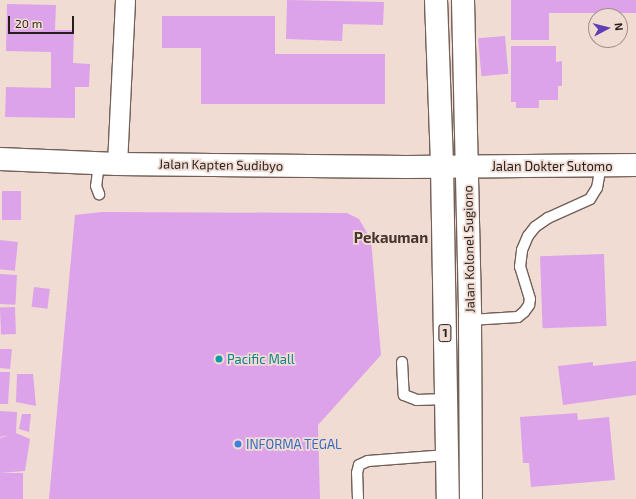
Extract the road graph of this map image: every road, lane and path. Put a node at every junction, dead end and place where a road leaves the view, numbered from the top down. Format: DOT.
graph roads {
  1 [pos="125,0"];
  2 [pos="436,0"];
  3 [pos="463,0"];
  4 [pos="0,159"];
  5 [pos="108,163"];
  6 [pos="636,165"];
  7 [pos="442,166"];
  8 [pos="468,166"];
  9 [pos="601,166"];
  10 [pos="99,194"];
  11 [pos="470,320"];
  12 [pos="402,362"];
  13 [pos="446,399"];
  14 [pos="447,455"];
  15 [pos="358,499"];
  16 [pos="448,499"];
  17 [pos="471,499"];
  1 -- 5 [label="street"];
  2 -- 7 [label="main road, 1"];
  3 -- 8 [label="main road, Jalan Kolonel Sugiono / 1"];
  4 -- 5 [label="main road, Jalan Kapten Sudibyo"];
  5 -- 7 [label="main road, Jalan Kapten Sudibyo"];
  5 -- 10 [label="lane"];
  6 -- 9 [label="main road, Jalan Dokter Sutomo"];
  7 -- 8 [label="main road, Jalan Kapten Sudibyo"];
  7 -- 13 [label="main road, 1"];
  8 -- 9 [label="main road, Jalan Dokter Sutomo"];
  8 -- 11 [label="main road, Jalan Kolonel Sugiono / 1"];
  9 -- 11 [label="lane"];
  11 -- 17 [label="main road, Jalan Kolonel Sugiono / 1"];
  12 -- 13 [label="lane"];
  13 -- 14 [label="main road, 1"];
  14 -- 15 [label="lane"];
  14 -- 16 [label="main road, 1"];
}
